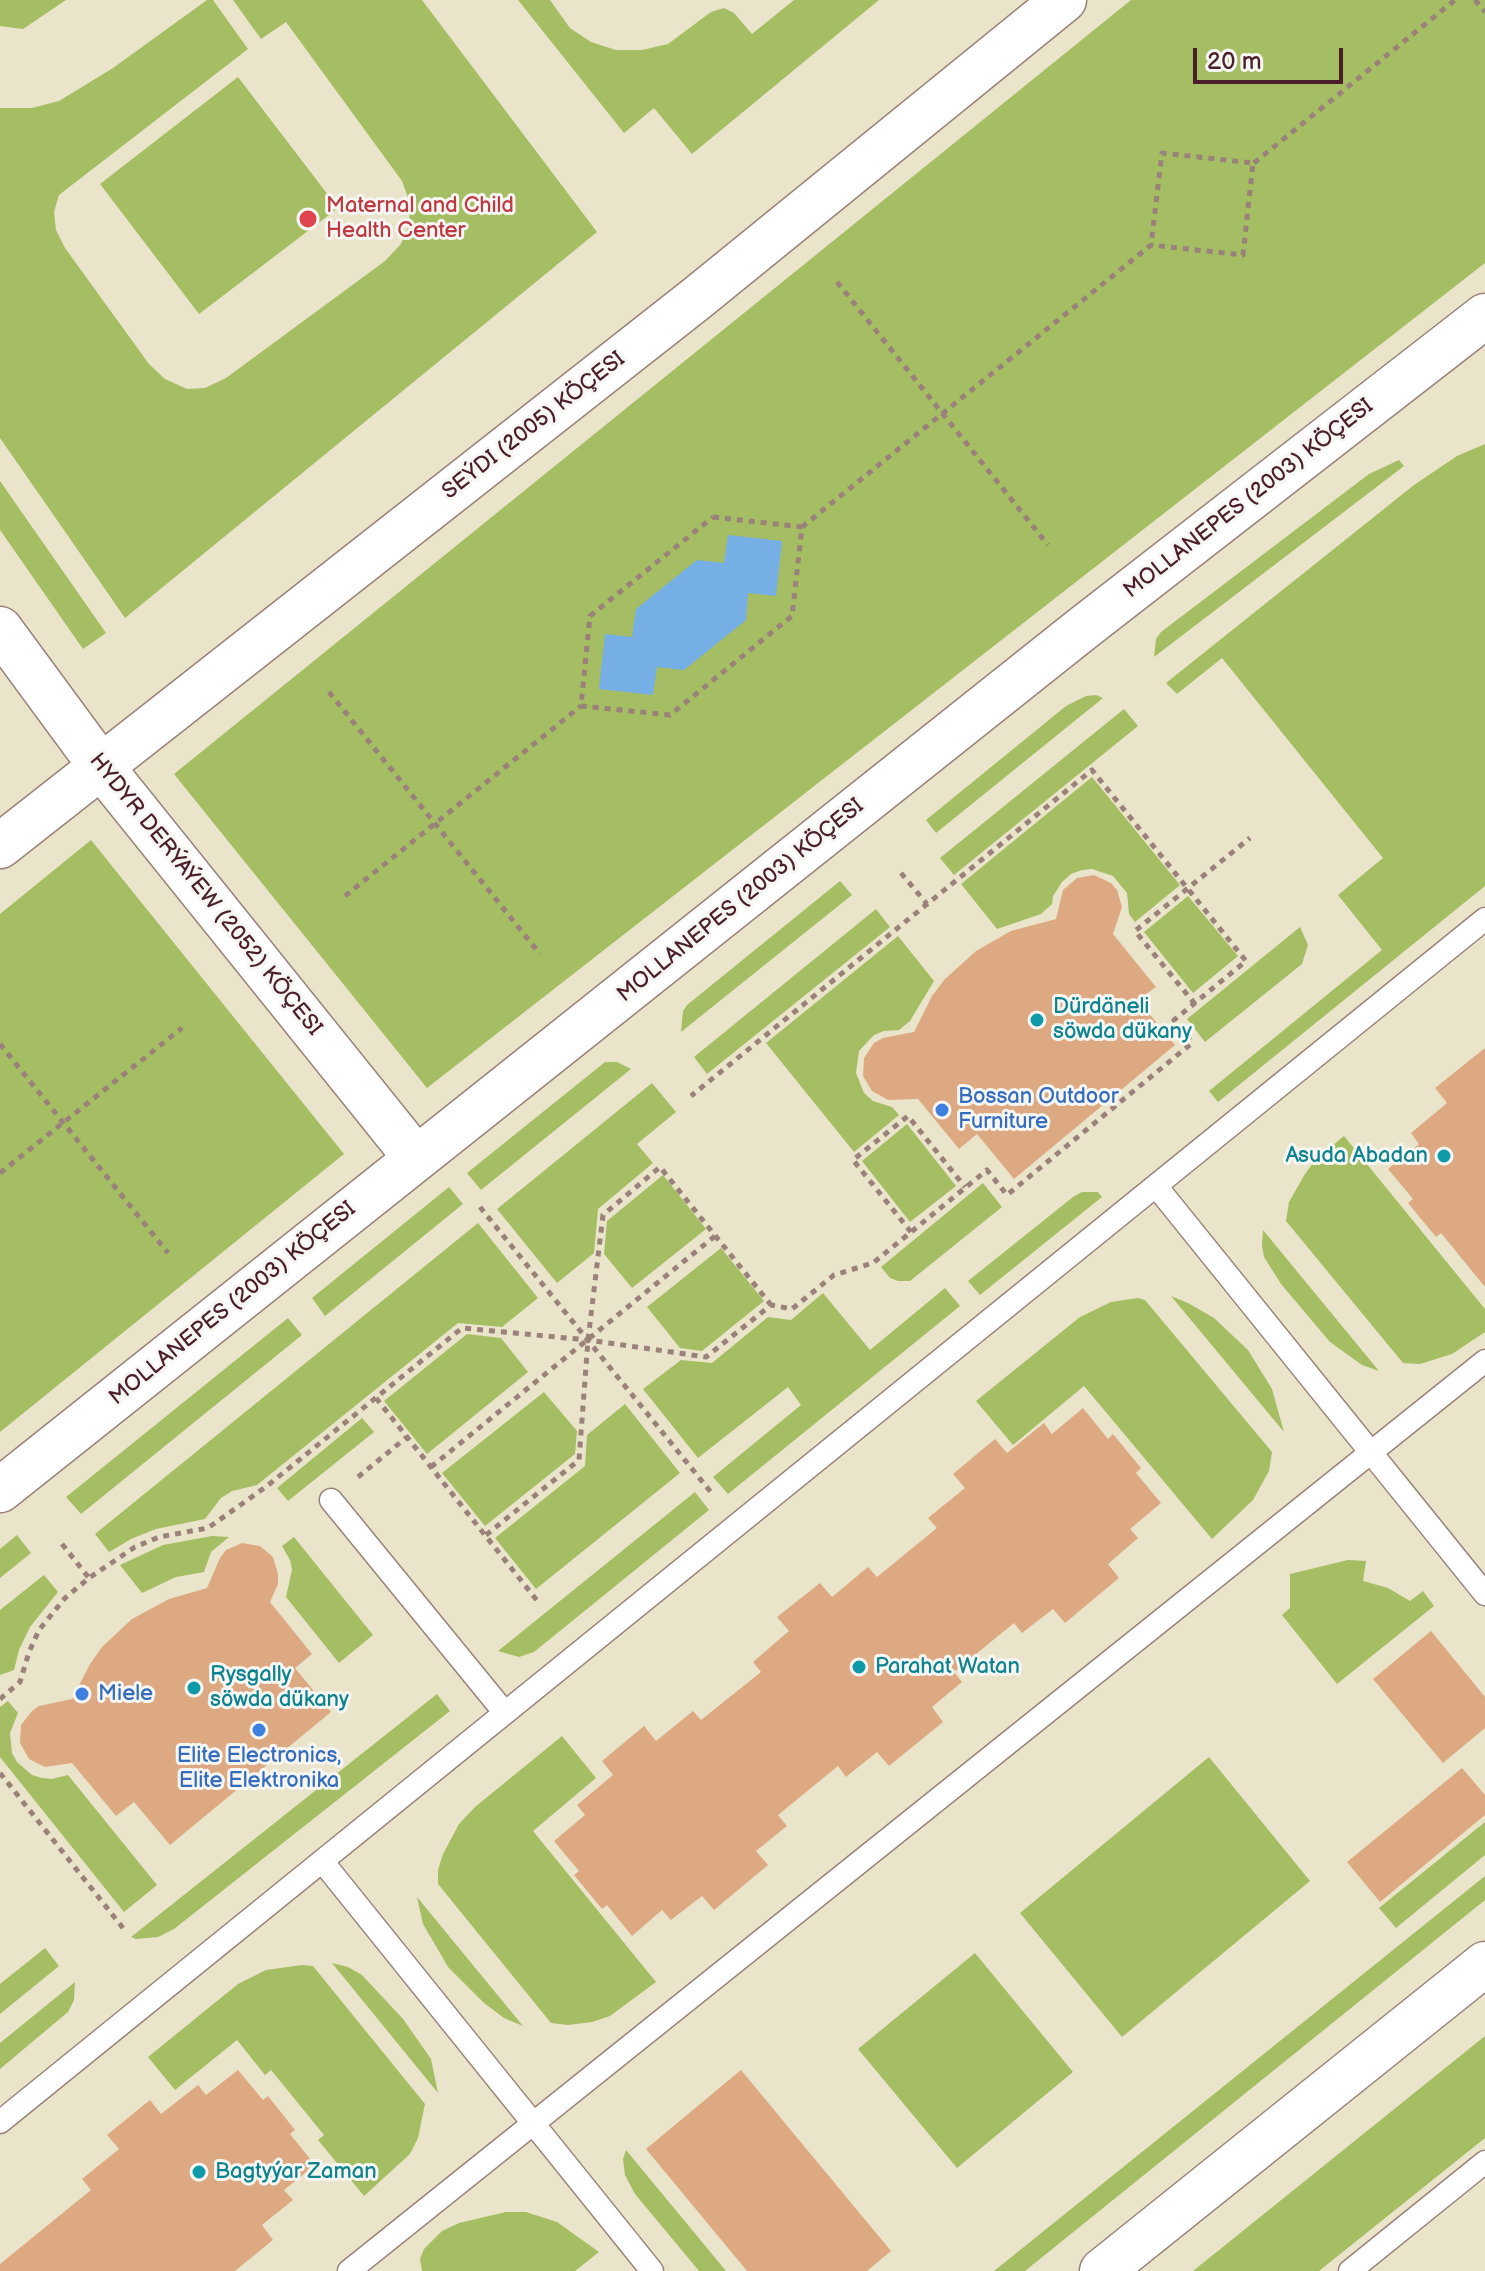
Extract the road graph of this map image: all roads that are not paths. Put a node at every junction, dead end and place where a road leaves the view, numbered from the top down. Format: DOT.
graph roads {
  1 [pos="1064,0"];
  2 [pos="1485,316"];
  3 [pos="0,629"];
  4 [pos="100,765"];
  5 [pos="0,846"];
  6 [pos="1485,919"];
  7 [pos="416,1158"];
  8 [pos="1156,1186"];
  9 [pos="1485,1361"];
  10 [pos="1372,1452"];
  11 [pos="0,1490"];
  12 [pos="331,1500"];
  13 [pos="1485,1594"];
  14 [pos="505,1713"];
  15 [pos="322,1861"];
  16 [pos="1485,1964"];
  17 [pos="0,2122"];
  18 [pos="533,2123"];
  19 [pos="1485,2162"];
  20 [pos="349,2271"];
  21 [pos="652,2271"];
  22 [pos="1102,2271"];
  23 [pos="1350,2271"];
  1 -- 4 [label="street, SEÝDI (2005) KÖÇESI"];
  2 -- 7 [label="street, MOLLANEPES (2003) KÖÇESI"];
  3 -- 4 [label="street, HYDYR DERÝAÝEW (2052) KÖÇESI"];
  4 -- 5 [label="street, SEÝDI (2005) KÖÇESI"];
  4 -- 7 [label="street, HYDYR DERÝAÝEW (2052) KÖÇESI"];
  6 -- 8 [label="lane"];
  7 -- 11 [label="street, MOLLANEPES (2003) KÖÇESI"];
  8 -- 10 [label="lane"];
  8 -- 14 [label="lane"];
  9 -- 10 [label="lane"];
  10 -- 13 [label="lane"];
  10 -- 18 [label="lane"];
  12 -- 14 [label="lane"];
  14 -- 15 [label="lane"];
  15 -- 17 [label="lane"];
  15 -- 18 [label="lane"];
  16 -- 22 [label="street"];
  18 -- 20 [label="lane"];
  18 -- 21 [label="lane"];
  19 -- 23 [label="lane"];
}
